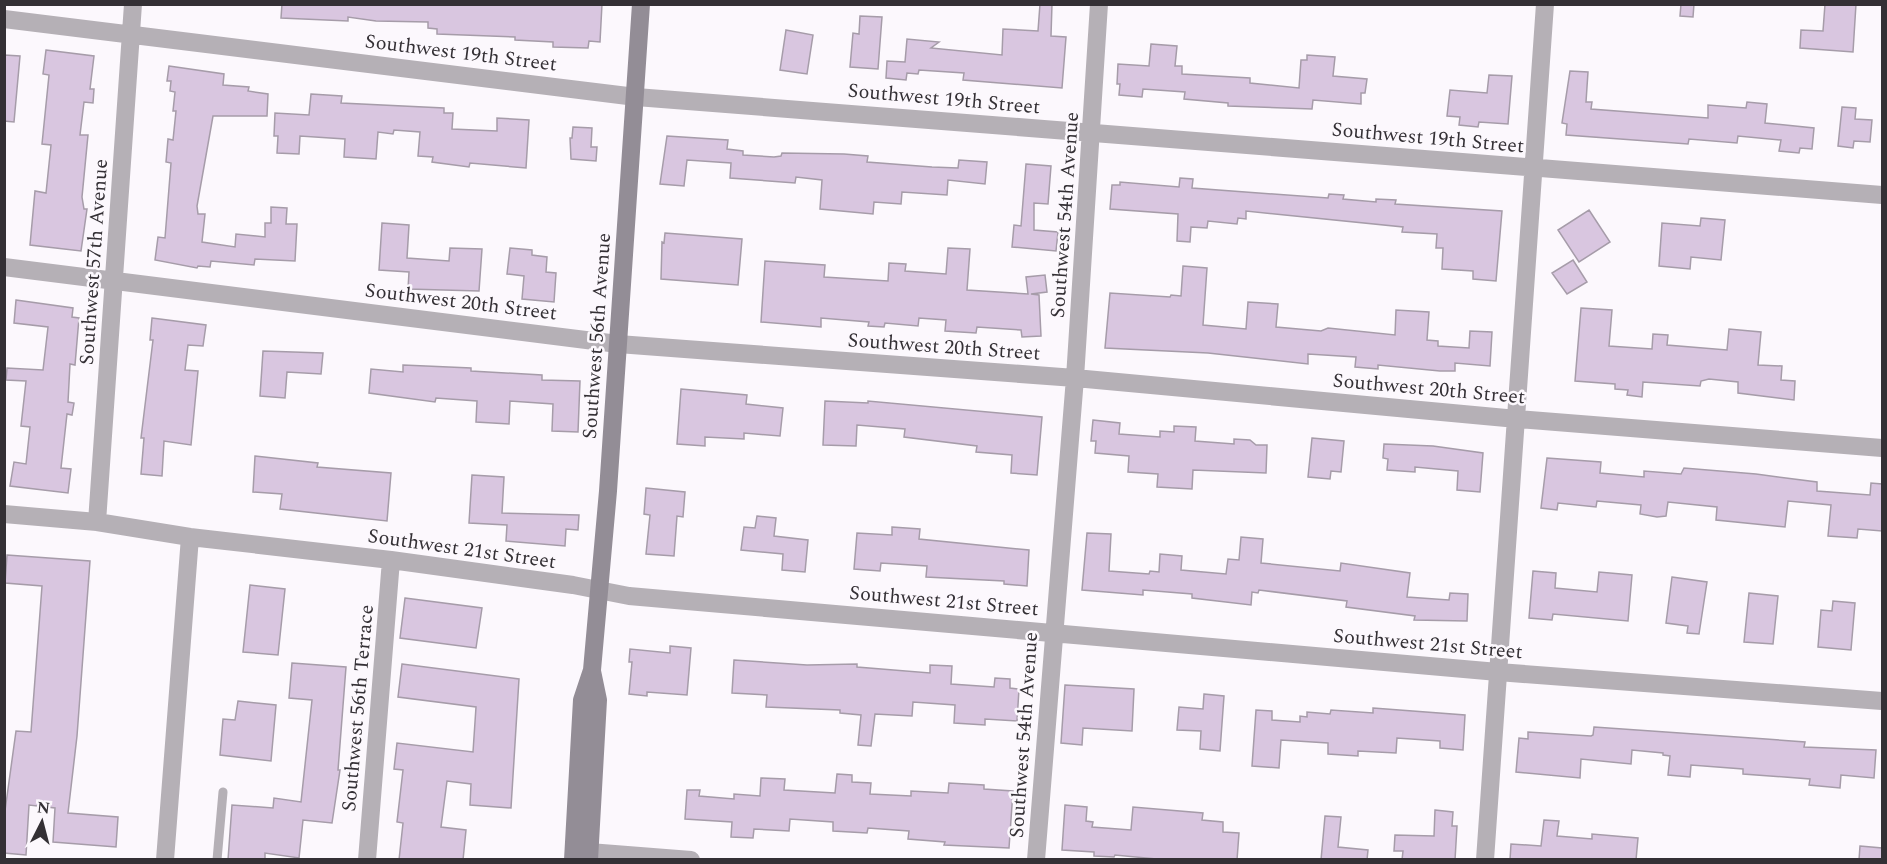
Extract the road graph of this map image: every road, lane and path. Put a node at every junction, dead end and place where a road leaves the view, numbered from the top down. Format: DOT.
graph roads {
  1 [pos="133,4"];
  2 [pos="641,4"];
  3 [pos="1099,4"];
  4 [pos="1545,4"];
  5 [pos="4,19"];
  6 [pos="130,34"];
  7 [pos="636,97"];
  8 [pos="1092,133"];
  9 [pos="1534,168"];
  10 [pos="1882,195"];
  11 [pos="4,267"];
  12 [pos="115,281"];
  13 [pos="618,344"];
  14 [pos="1075,378"];
  15 [pos="1517,419"];
  16 [pos="1882,448"];
  17 [pos="4,514"];
  18 [pos="96,522"];
  19 [pos="190,537"];
  20 [pos="391,560"];
  21 [pos="597,591"];
  22 [pos="1053,632"];
  23 [pos="1498,672"];
  24 [pos="1882,701"];
  25 [pos="223,792"];
  26 [pos="584,857"];
  27 [pos="165,860"];
  28 [pos="217,860"];
  29 [pos="367,860"];
  30 [pos="691,860"];
  31 [pos="1036,860"];
  32 [pos="1485,860"];
  1 -- 6 [label="street, Southwest 57th Avenue"];
  2 -- 7 [label="street, Southwest 56th Avenue"];
  3 -- 8 [label="street, Southwest 54th Avenue"];
  4 -- 9 [label="street"];
  5 -- 6 [label="street, Southwest 19th Street"];
  6 -- 7 [label="street, Southwest 19th Street"];
  6 -- 12 [label="street, Southwest 57th Avenue"];
  7 -- 8 [label="street, Southwest 19th Street"];
  7 -- 13 [label="street, Southwest 56th Avenue"];
  8 -- 9 [label="street, Southwest 19th Street"];
  8 -- 14 [label="street, Southwest 54th Avenue"];
  9 -- 10 [label="street, Southwest 19th Street"];
  9 -- 15 [label="street"];
  11 -- 12 [label="street, Southwest 20th Street"];
  12 -- 13 [label="street, Southwest 20th Street"];
  12 -- 18 [label="street, Southwest 57th Avenue"];
  13 -- 14 [label="street, Southwest 20th Street"];
  13 -- 21 [label="street, Southwest 56th Avenue"];
  14 -- 15 [label="street, Southwest 20th Street"];
  14 -- 22 [label="street, Southwest 54th Avenue"];
  15 -- 16 [label="street, Southwest 20th Street"];
  15 -- 23 [label="street"];
  17 -- 18 [label="street, Southwest 21st Street"];
  18 -- 19 [label="street, Southwest 21st Street"];
  19 -- 20 [label="street, Southwest 21st Street"];
  19 -- 27 [label="street"];
  20 -- 21 [label="street, Southwest 21st Street"];
  20 -- 29 [label="street, Southwest 56th Terrace"];
  21 -- 22 [label="street, Southwest 21st Street"];
  21 -- 26 [label="street, Southwest 56th Avenue"];
  22 -- 23 [label="street, Southwest 21st Street"];
  22 -- 31 [label="street, Southwest 54th Avenue"];
  23 -- 24 [label="street, Southwest 21st Street"];
  23 -- 32 [label="street"];
  25 -- 28 [label="lane"];
  26 -- 30 [label="street"];
}
